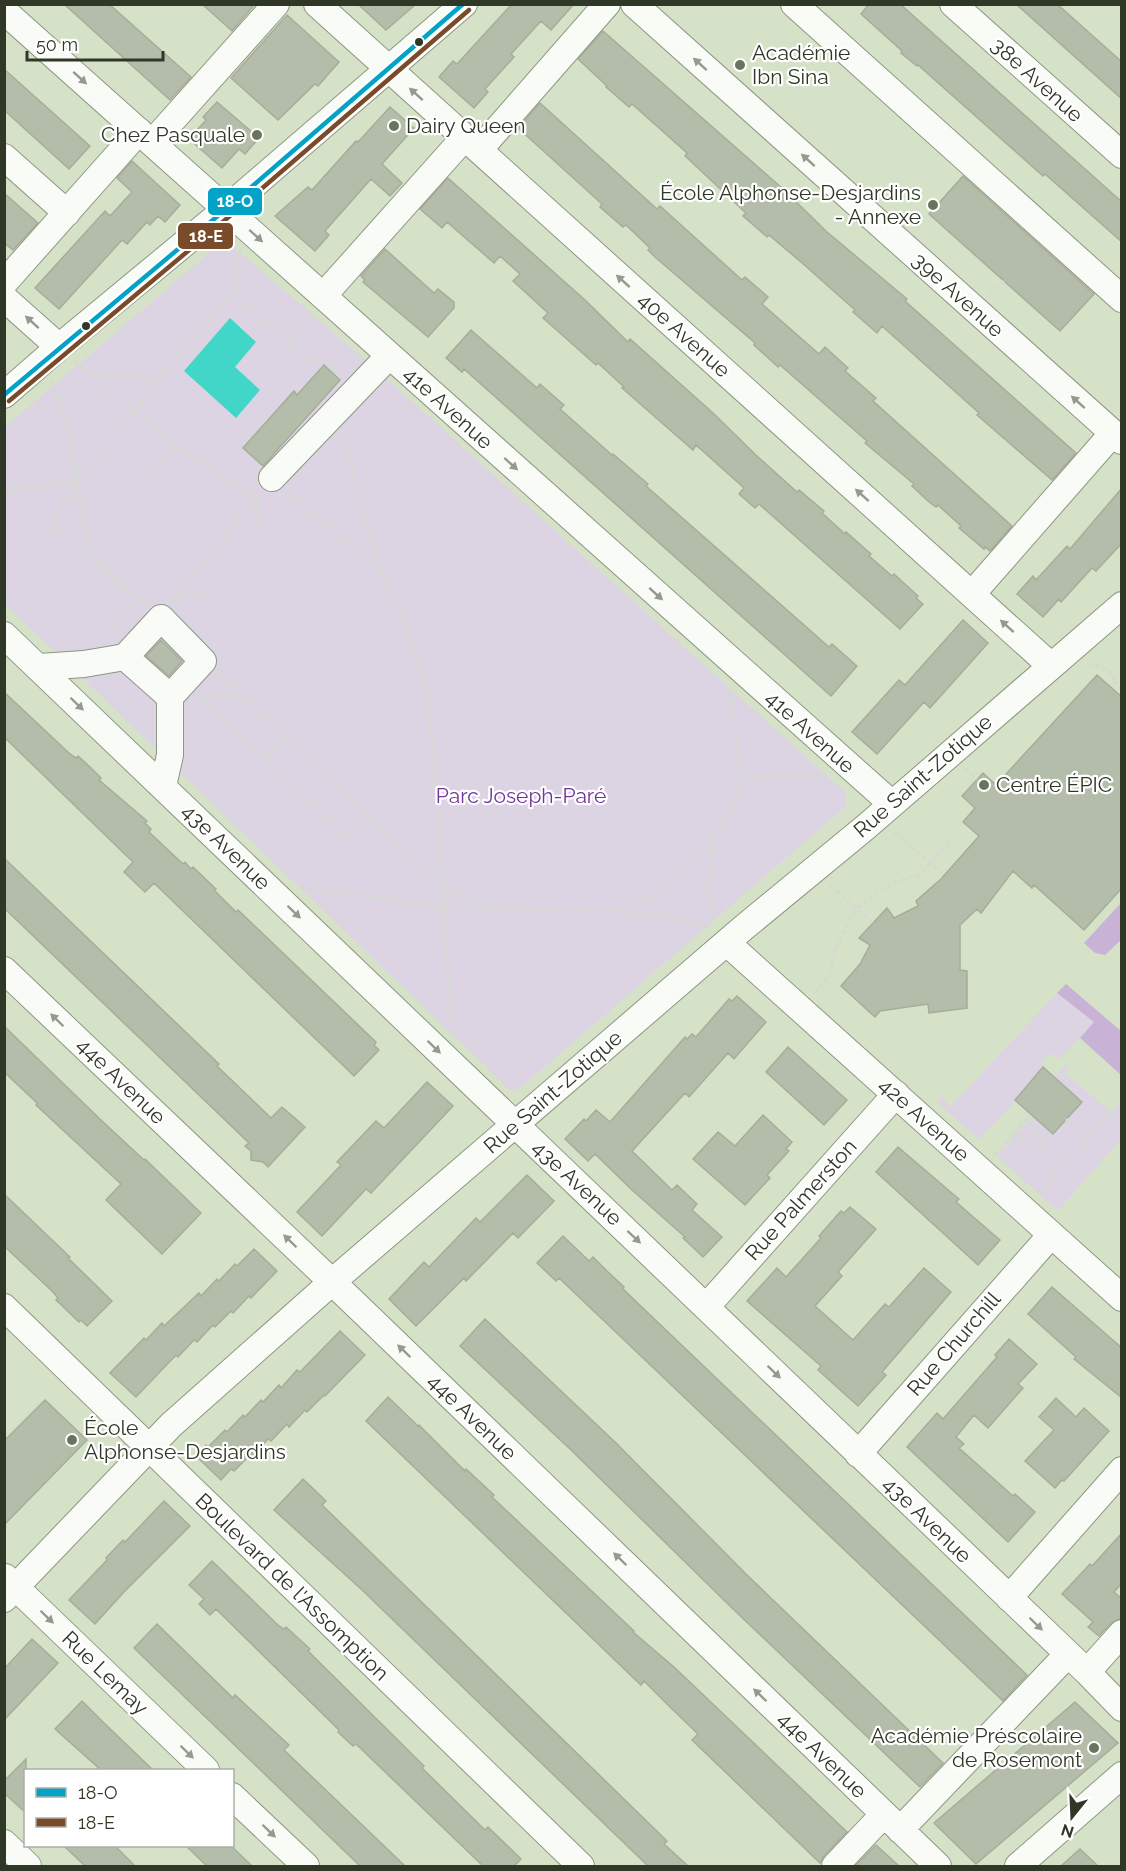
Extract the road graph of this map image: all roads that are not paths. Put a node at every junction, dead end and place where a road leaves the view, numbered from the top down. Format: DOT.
graph roads {
  1 [pos="276,4"];
  2 [pos="317,4"];
  3 [pos="464,4"];
  4 [pos="607,4"];
  5 [pos="634,4"];
  6 [pos="794,4"];
  7 [pos="953,4"];
  8 [pos="4,11"];
  9 [pos="389,69"];
  10 [pos="146,137"];
  11 [pos="472,144"];
  12 [pos="1122,156"];
  13 [pos="4,157"];
  14 [pos="226,209"];
  15 [pos="67,213"];
  16 [pos="4,283"];
  17 [pos="4,298"];
  18 [pos="1122,299"];
  19 [pos="318,304"];
  20 [pos="66,354"];
  21 [pos="389,356"];
  22 [pos="4,395"];
  23 [pos="1117,437"];
  24 [pos="264,487"];
  25 [pos="972,594"];
  26 [pos="1122,605"];
  27 [pos="4,635"];
  28 [pos="125,657"];
  29 [pos="1050,665"];
  30 [pos="39,667"];
  31 [pos="185,693"];
  32 [pos="163,786"];
  33 [pos="892,804"];
  34 [pos="717,931"];
  35 [pos="4,970"];
  36 [pos="896,1094"];
  37 [pos="515,1125"];
  38 [pos="1051,1235"];
  39 [pos="332,1282"];
  40 [pos="1122,1298"];
  41 [pos="706,1306"];
  42 [pos="4,1307"];
  43 [pos="149,1449"];
  44 [pos="858,1454"];
  45 [pos="1122,1470"];
  46 [pos="8,1588"];
  47 [pos="1009,1598"];
  48 [pos="1122,1633"];
  49 [pos="1068,1654"];
  50 [pos="1087,1672"];
  51 [pos="1122,1708"];
  52 [pos="205,1769"];
  53 [pos="1122,1775"];
  54 [pos="234,1798"];
  55 [pos="892,1822"];
  56 [pos="4,1843"];
  57 [pos="28,1866"];
  58 [pos="306,1866"];
  59 [pos="581,1866"];
  60 [pos="835,1866"];
  61 [pos="938,1866"];
  62 [pos="1018,1866"];
  1 -- 10 [label="street"];
  2 -- 9 [label="street, 40e Avenue"];
  3 -- 9 [label="street"];
  4 -- 11 [label="street"];
  23 -- 5 [label="street, 39e Avenue, one-way"];
  6 -- 18 [label="street"];
  7 -- 12 [label="street, 38e Avenue"];
  8 -- 10 [label="street, 41e Avenue, one-way"];
  11 -- 9 [label="street, 40e Avenue, one-way"];
  9 -- 14 [label="street"];
  10 -- 14 [label="street, 41e Avenue"];
  10 -- 15 [label="street"];
  11 -- 19 [label="street"];
  25 -- 11 [label="street, 40e Avenue, one-way"];
  13 -- 15 [label="street"];
  14 -- 19 [label="street, 41e Avenue, one-way"];
  14 -- 20 [label="street"];
  15 -- 16 [label="street"];
  20 -- 17 [label="street, one-way"];
  19 -- 21 [label="street, 41e Avenue"];
  20 -- 22 [label="street"];
  21 -- 24 [label="street"];
  21 -- 33 [label="street, 41e Avenue, one-way"];
  23 -- 25 [label="street"];
  29 -- 25 [label="street, 40e Avenue, one-way"];
  26 -- 29 [label="street, Rue Saint-Zotique"];
  27 -- 30 [label="street, 43e Avenue"];
  28 -- 30 [label="street"];
  28 -- 31 [label="street"];
  28 -- 31 [label="street"];
  29 -- 33 [label="street, Rue Saint-Zotique"];
  30 -- 32 [label="street, 43e Avenue, one-way"];
  31 -- 32 [label="street"];
  32 -- 37 [label="street, 43e Avenue, one-way"];
  33 -- 34 [label="street, Rue Saint-Zotique"];
  34 -- 36 [label="street, 42e Avenue"];
  34 -- 37 [label="street, Rue Saint-Zotique"];
  39 -- 35 [label="street, 44e Avenue, one-way"];
  36 -- 38 [label="street, 42e Avenue"];
  36 -- 41 [label="street, Rue Palmerston"];
  37 -- 39 [label="street, Rue Saint-Zotique"];
  37 -- 41 [label="street, 43e Avenue, one-way"];
  38 -- 40 [label="street, 42e Avenue"];
  38 -- 44 [label="street, Rue Churchill"];
  39 -- 43 [label="street, Rue Saint-Zotique"];
  55 -- 39 [label="street, 44e Avenue, one-way"];
  41 -- 44 [label="street, 43e Avenue, one-way"];
  42 -- 43 [label="street, Boulevard de l'Assomption"];
  43 -- 46 [label="street, Rue Saint-Zotique"];
  43 -- 59 [label="street, Boulevard de l'Assomption"];
  44 -- 47 [label="street, 43e Avenue"];
  45 -- 47 [label="street"];
  46 -- 52 [label="street, Rue Lemay, one-way"];
  47 -- 49 [label="street, 43e Avenue, one-way"];
  48 -- 50 [label="street"];
  49 -- 50 [label="street, 43e Avenue"];
  49 -- 55 [label="street"];
  50 -- 51 [label="street, 43e Avenue"];
  53 -- 62 [label="street"];
  54 -- 58 [label="street, one-way"];
  55 -- 60 [label="street"];
  55 -- 61 [label="street, 44e Avenue"];
  56 -- 57 [label="street"];
}
